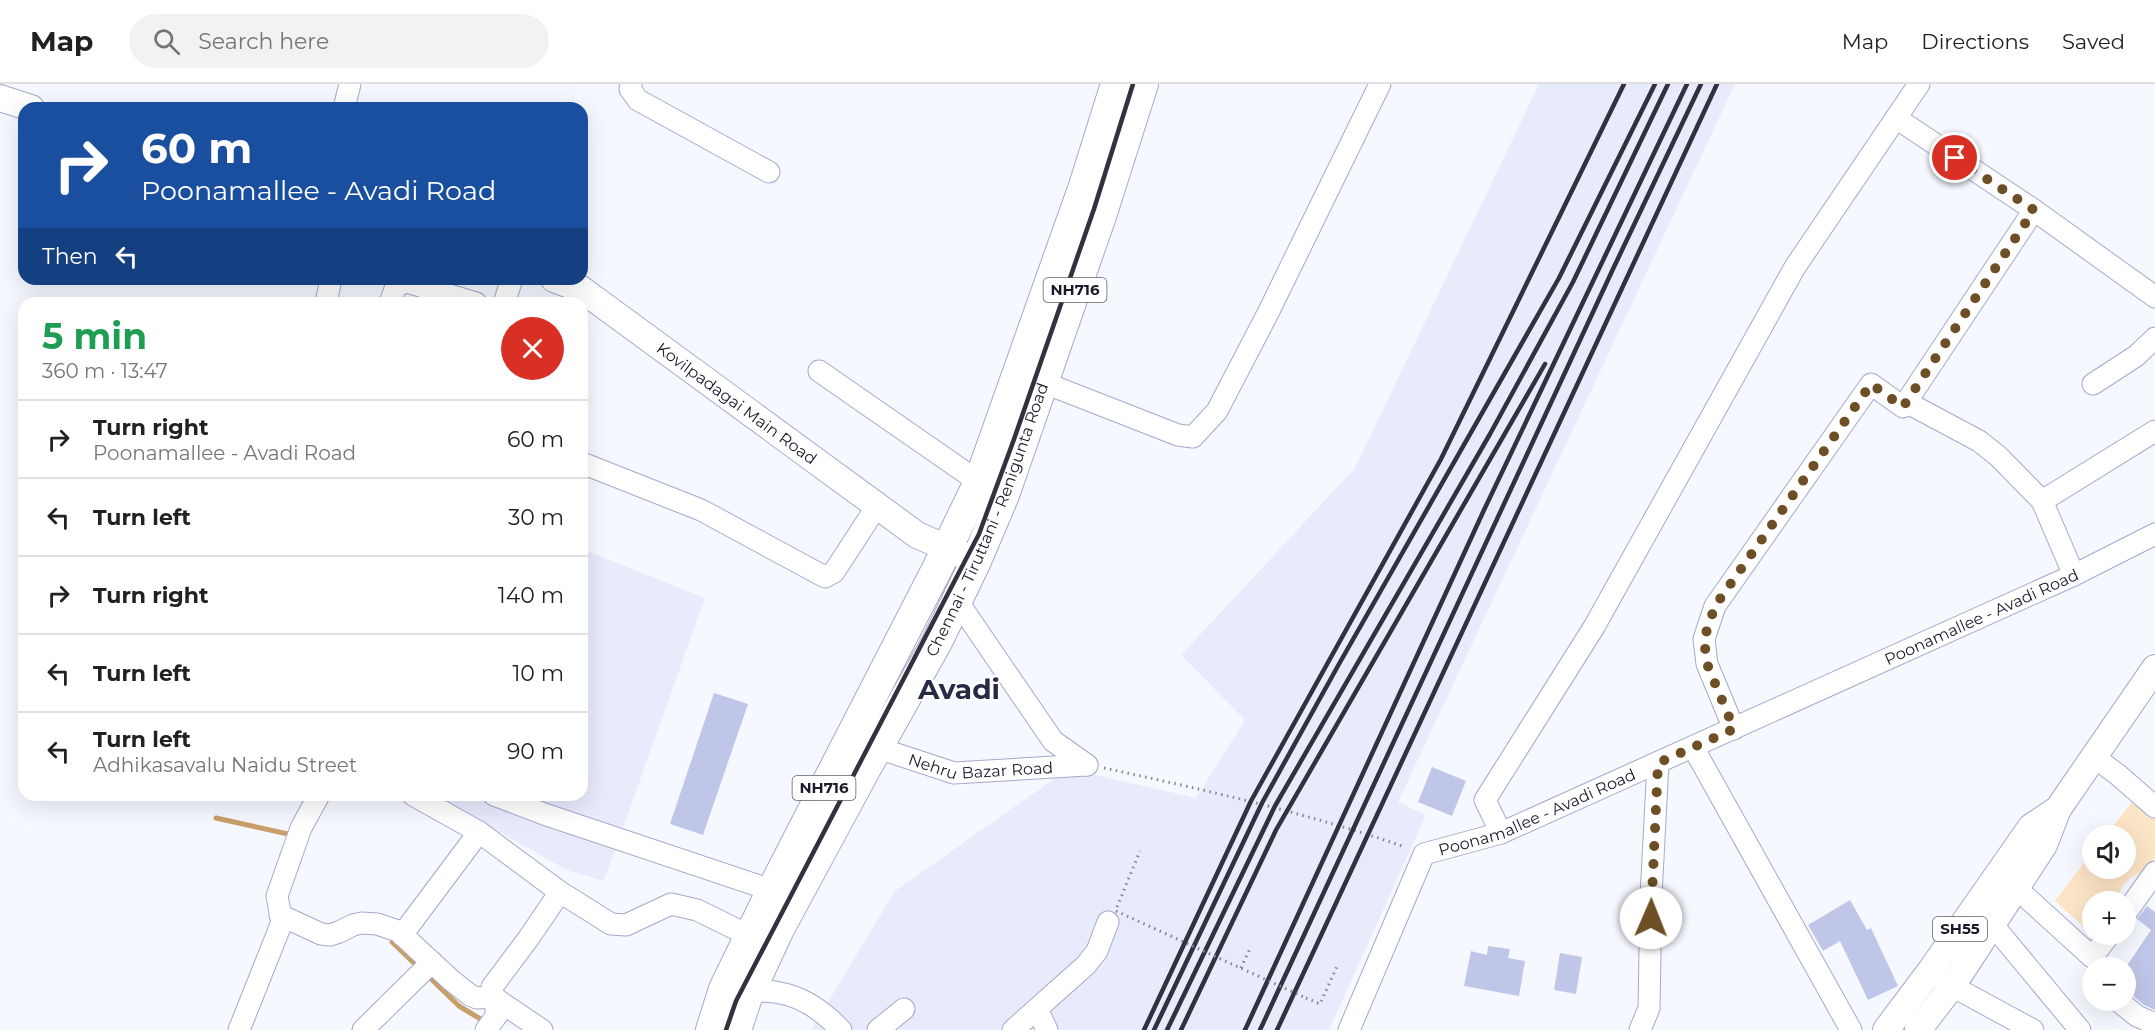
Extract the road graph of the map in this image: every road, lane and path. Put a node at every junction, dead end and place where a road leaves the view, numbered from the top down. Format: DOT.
graph roads {
  1 [pos="350,84"];
  2 [pos="631,84"];
  3 [pos="1116,84"];
  4 [pos="1143,84"];
  5 [pos="1380,84"];
  6 [pos="1919,84"];
  7 [pos="0,98"];
  8 [pos="346,102"];
  9 [pos="18,104"];
  10 [pos="1896,118"];
  11 [pos="769,172"];
  12 [pos="2034,210"];
  13 [pos="417,285"];
  14 [pos="572,285"];
  15 [pos="456,297"];
  16 [pos="2155,297"];
  17 [pos="2155,338"];
  18 [pos="819,370"];
  19 [pos="1031,377"];
  20 [pos="2093,384"];
  21 [pos="1906,402"];
  22 [pos="2155,431"];
  23 [pos="588,465"];
  24 [pos="992,488"];
  25 [pos="2042,501"];
  26 [pos="877,506"];
  27 [pos="2155,534"];
  28 [pos="946,549"];
  29 [pos="976,561"];
  30 [pos="2074,575"];
  31 [pos="958,602"];
  32 [pos="2155,668"];
  33 [pos="1734,729"];
  34 [pos="1693,747"];
  35 [pos="878,748"];
  36 [pos="2094,757"];
  37 [pos="1658,763"];
  38 [pos="1087,765"];
  39 [pos="317,801"];
  40 [pos="424,801"];
  41 [pos="510,801"];
  42 [pos="2155,807"];
  43 [pos="2058,809"];
  44 [pos="479,832"];
  45 [pos="1501,833"];
  46 [pos="1140,851"];
  47 [pos="1424,854"];
  48 [pos="2155,872"];
  49 [pos="2016,888"];
  50 [pos="560,892"];
  51 [pos="784,894"];
  52 [pos="2136,900"];
  53 [pos="280,915"];
  54 [pos="1112,917"];
  55 [pos="1992,924"];
  56 [pos="402,935"];
  57 [pos="750,936"];
  58 [pos="1251,946"];
  59 [pos="2088,957"];
  60 [pos="1338,964"];
  61 [pos="1241,968"];
  62 [pos="1931,970"];
  63 [pos="423,971"];
  64 [pos="1952,986"];
  65 [pos="751,990"];
  66 [pos="493,992"];
  67 [pos="904,1009"];
  68 [pos="1037,1009"];
  69 [pos="2131,1011"];
  70 [pos="2155,1024"];
  71 [pos="838,1027"];
  72 [pos="239,1030"];
  73 [pos="363,1030"];
  74 [pos="486,1030"];
  75 [pos="542,1030"];
  76 [pos="711,1030"];
  77 [pos="736,1030"];
  78 [pos="878,1030"];
  79 [pos="1013,1030"];
  80 [pos="1047,1030"];
  81 [pos="1349,1030"];
  82 [pos="1640,1030"];
  83 [pos="1851,1030"];
  84 [pos="1886,1030"];
  85 [pos="1918,1030"];
  86 [pos="2033,1030"];
  87 [pos="2080,1030"];
  1 -- 8 [label="street"];
  2 -- 11 [label="street"];
  3 -- 19 [label="highway, Chennai - Tiruttani - Renigunta Road / NH716"];
  4 -- 19 [label="highway, Chennai - Tiruttani - Renigunta Road / NH716"];
  5 -- 19 [label="street"];
  6 -- 10 [label="street"];
  7 -- 9 [label="main road"];
  10 -- 12 [label="street"];
  10 -- 45 [label="street"];
  12 -- 16 [label="street"];
  12 -- 21 [label="street"];
  13 -- 15 [label="street"];
  14 -- 26 [label="main road, Kovilpadagai Main Road"];
  17 -- 20 [label="street"];
  18 -- 24 [label="street"];
  19 -- 24 [label="highway, Chennai - Tiruttani - Renigunta Road / NH716"];
  21 -- 25 [label="street"];
  21 -- 33 [label="street"];
  22 -- 25 [label="street"];
  23 -- 26 [label="street"];
  24 -- 28 [label="highway, Chennai - Tiruttani - Renigunta Road"];
  24 -- 29 [label="highway, Chennai - Tiruttani - Renigunta Road"];
  25 -- 30 [label="street"];
  26 -- 28 [label="main road, Kovilpadagai Main Road"];
  27 -- 30 [label="street, Poonamallee - Avadi Road"];
  28 -- 29 [label="main road, Kovilpadagai Main Road"];
  28 -- 51 [label="highway, Chennai - Tiruttani - Renigunta Road / NH716"];
  29 -- 31 [label="highway, Chennai - Tiruttani - Renigunta Road"];
  30 -- 33 [label="street, Poonamallee - Avadi Road"];
  31 -- 35 [label="highway, Chennai - Tiruttani - Renigunta Road"];
  31 -- 38 [label="street"];
  32 -- 36 [label="main road, SH55"];
  33 -- 34 [label="street, Poonamallee - Avadi Road"];
  34 -- 37 [label="street, Poonamallee - Avadi Road"];
  34 -- 83 [label="street"];
  35 -- 38 [label="street, Nehru Bazar Road"];
  35 -- 51 [label="highway, Chennai - Tiruttani - Renigunta Road"];
  36 -- 42 [label="street"];
  36 -- 43 [label="main road, SH55"];
  37 -- 45 [label="street, Poonamallee - Avadi Road"];
  37 -- 82 [label="street"];
  38 -- 47 [label="path, Poonamallee - Avadi Road"];
  39 -- 53 [label="street"];
  40 -- 44 [label="street"];
  41 -- 51 [label="street"];
  43 -- 49 [label="main road, SH55"];
  43 -- 62 [label="main road, SH55"];
  44 -- 50 [label="street"];
  44 -- 56 [label="street"];
  45 -- 47 [label="street, Poonamallee - Avadi Road"];
  46 -- 54 [label="path"];
  47 -- 81 [label="street"];
  48 -- 52 [label="street"];
  49 -- 55 [label="main road, SH55"];
  49 -- 59 [label="street"];
  50 -- 57 [label="street"];
  50 -- 66 [label="street"];
  51 -- 57 [label="highway, Chennai - Tiruttani - Renigunta Road / NH716"];
  51 -- 65 [label="highway, Chennai - Tiruttani - Renigunta Road"];
  53 -- 56 [label="street"];
  53 -- 72 [label="street"];
  54 -- 61 [label="path, bridge"];
  54 -- 68 [label="street"];
  55 -- 64 [label="main road, SH55"];
  55 -- 87 [label="street"];
  56 -- 63 [label="street"];
  57 -- 76 [label="highway, Chennai - Tiruttani - Renigunta Road / NH716"];
  58 -- 61 [label="path"];
  60 -- 61 [label="path, bridge"];
  62 -- 64 [label="street"];
  62 -- 84 [label="main road, SH55"];
  63 -- 66 [label="street"];
  63 -- 73 [label="street"];
  64 -- 85 [label="main road, SH55"];
  64 -- 86 [label="street"];
  65 -- 71 [label="street"];
  65 -- 77 [label="highway, Chennai - Tiruttani - Renigunta Road"];
  66 -- 74 [label="street"];
  66 -- 75 [label="street"];
  67 -- 78 [label="street"];
  68 -- 79 [label="street"];
  68 -- 80 [label="street"];
  69 -- 70 [label="street"];
}
